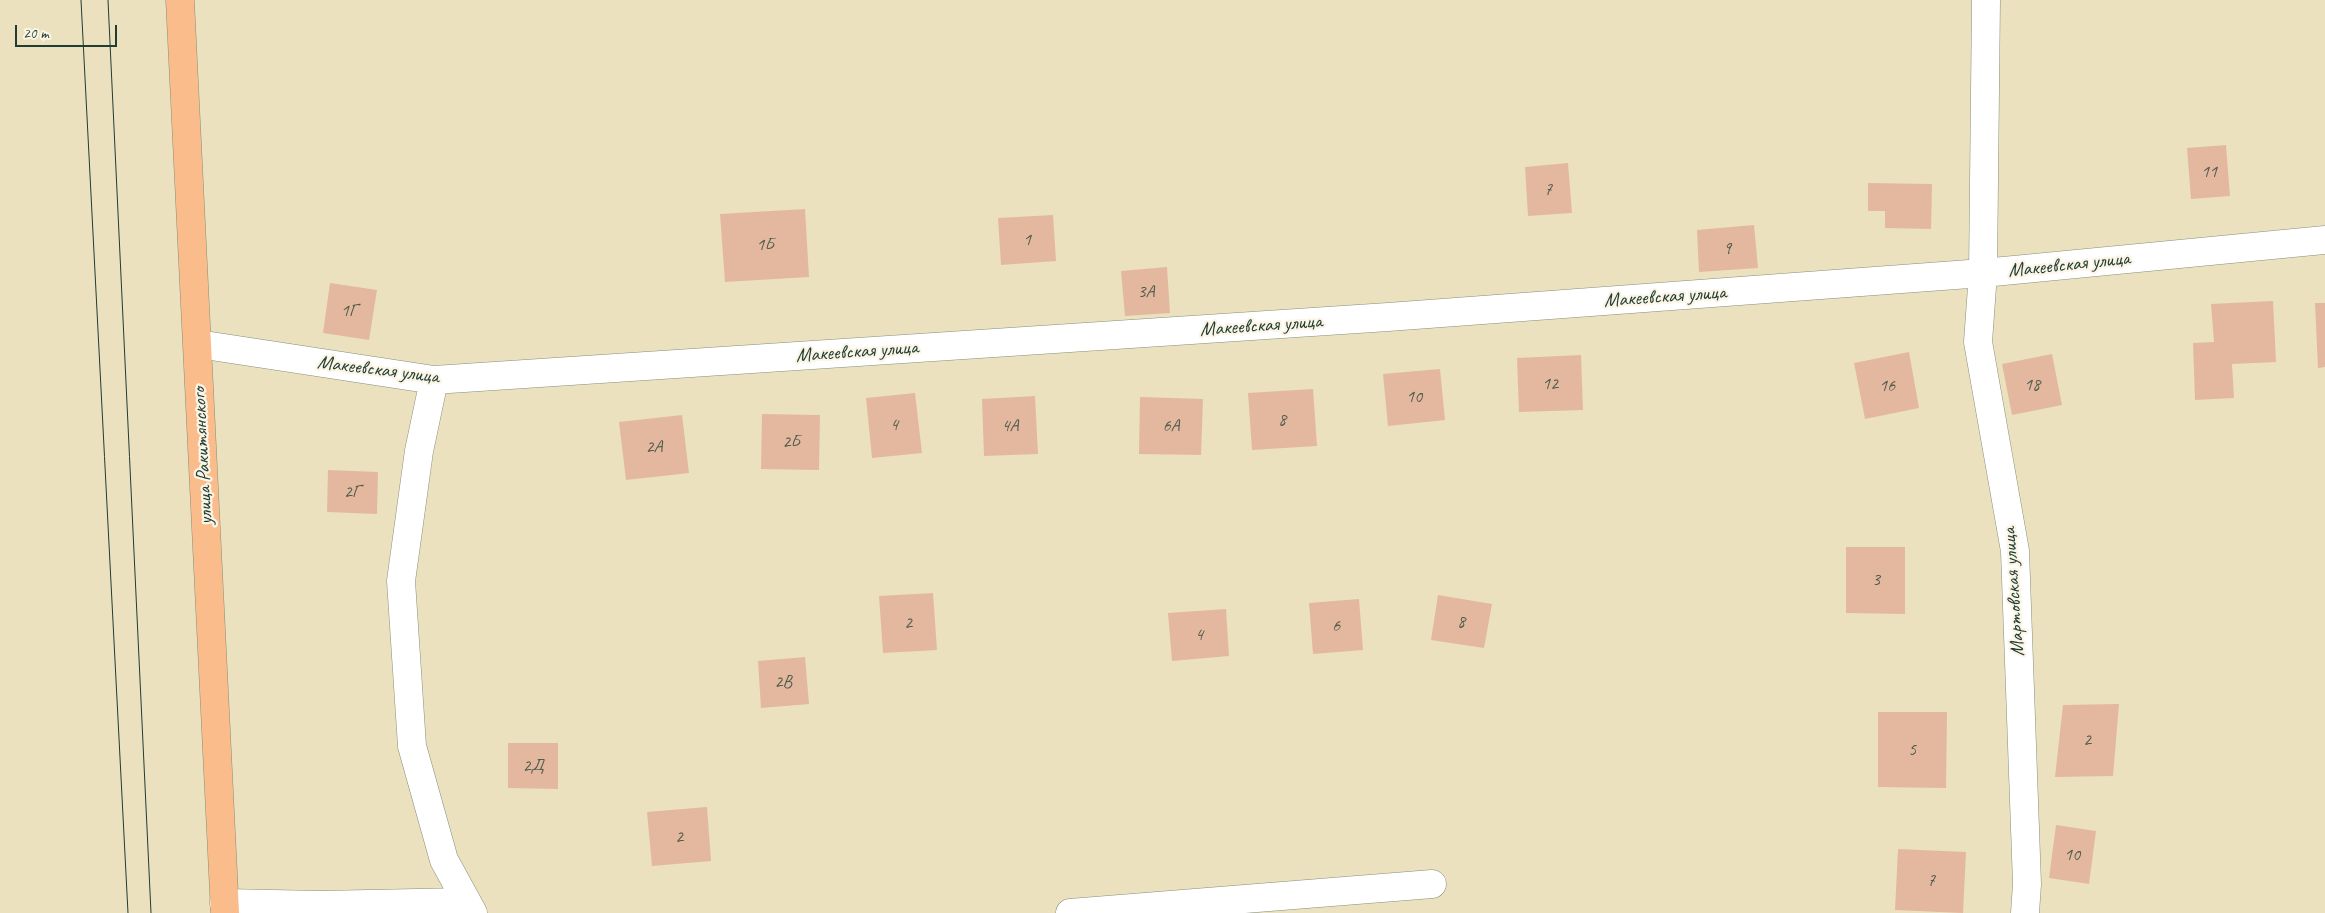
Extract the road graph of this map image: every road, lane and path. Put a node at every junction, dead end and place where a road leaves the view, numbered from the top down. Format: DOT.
graph roads {
  1 [pos="180,0"];
  2 [pos="1986,0"];
  3 [pos="2325,240"];
  4 [pos="1983,273"];
  5 [pos="198,344"];
  6 [pos="434,380"];
  7 [pos="1432,884"];
  8 [pos="224,908"];
  9 [pos="469,908"];
  10 [pos="1070,913"];
  11 [pos="2025,913"];
  1 -- 5 [label="main road, улица Ракитянского"];
  2 -- 4 [label="street, Мартовская улица"];
  3 -- 4 [label="street, Макеевская улица"];
  4 -- 6 [label="street, Макеевская улица"];
  4 -- 11 [label="street, Мартовская улица"];
  5 -- 6 [label="street, Макеевская улица"];
  5 -- 8 [label="main road, улица Ракитянского"];
  6 -- 9 [label="street"];
  7 -- 10 [label="street"];
  8 -- 9 [label="street"];
}
